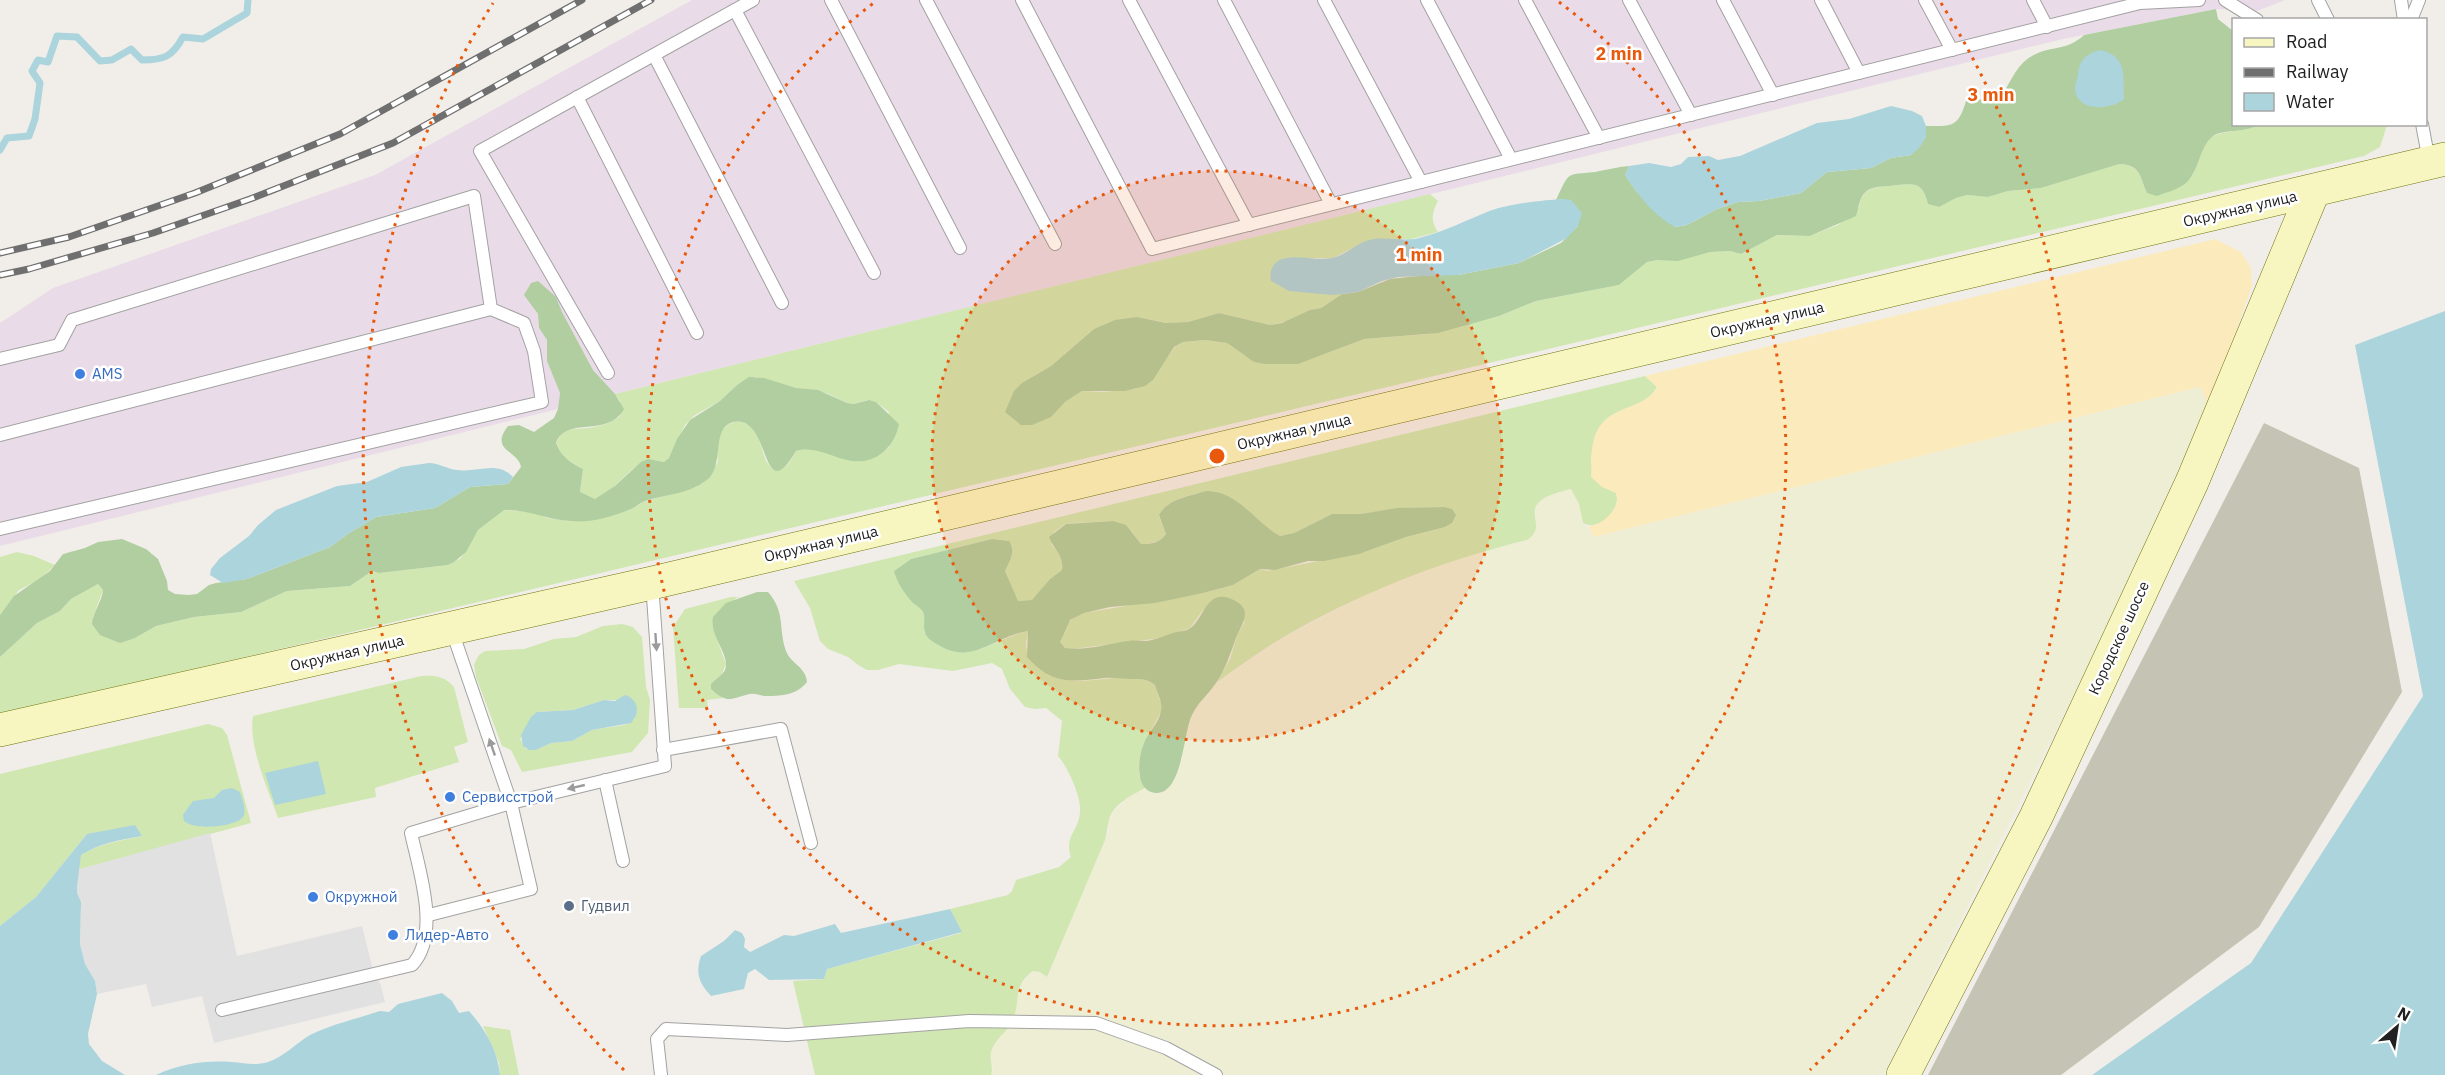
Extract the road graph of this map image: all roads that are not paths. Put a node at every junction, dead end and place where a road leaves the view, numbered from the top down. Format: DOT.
graph roads {
  1 [pos="753,0"];
  2 [pos="831,0"];
  3 [pos="926,0"];
  4 [pos="1023,0"];
  5 [pos="1129,0"];
  6 [pos="1224,0"];
  7 [pos="1324,0"];
  8 [pos="1427,0"];
  9 [pos="1525,0"];
  10 [pos="1629,0"];
  11 [pos="1723,0"];
  12 [pos="1821,0"];
  13 [pos="1924,0"];
  14 [pos="2032,0"];
  15 [pos="2199,0"];
  16 [pos="2225,0"];
  17 [pos="2318,0"];
  18 [pos="2401,0"];
  19 [pos="2420,0"];
  20 [pos="2139,2"];
  21 [pos="735,10"];
  22 [pos="2254,18"];
  23 [pos="2327,18"];
  24 [pos="2404,18"];
  25 [pos="2412,18"];
  26 [pos="2047,27"];
  27 [pos="1952,50"];
  28 [pos="654,54"];
  29 [pos="1859,73"];
  30 [pos="1773,95"];
  31 [pos="577,97"];
  32 [pos="1691,115"];
  33 [pos="2423,126"];
  34 [pos="1599,138"];
  35 [pos="1511,159"];
  36 [pos="2437,160"];
  37 [pos="1421,182"];
  38 [pos="2313,192"];
  39 [pos="1331,204"];
  40 [pos="1249,225"];
  41 [pos="1055,244"];
  42 [pos="960,248"];
  43 [pos="874,273"];
  44 [pos="782,303"];
  45 [pos="491,309"];
  46 [pos="697,333"];
  47 [pos="0,359"];
  48 [pos="608,373"];
  49 [pos="0,435"];
  50 [pos="0,529"];
  51 [pos="652,583"];
  52 [pos="452,630"];
  53 [pos="0,730"];
  54 [pos="663,750"];
  55 [pos="605,780"];
  56 [pos="511,802"];
  57 [pos="811,843"];
  58 [pos="623,861"];
  59 [pos="429,915"];
  60 [pos="222,1010"];
  61 [pos="661,1075"];
  62 [pos="1216,1075"];
  63 [pos="1903,1075"];
  1 -- 21 [label="lane"];
  2 -- 42 [label="lane"];
  3 -- 41 [label="lane"];
  4 -- 40 [label="lane"];
  5 -- 40 [label="lane"];
  6 -- 39 [label="lane"];
  7 -- 37 [label="lane"];
  8 -- 35 [label="lane"];
  9 -- 34 [label="lane"];
  10 -- 32 [label="lane"];
  11 -- 30 [label="lane"];
  12 -- 29 [label="lane"];
  13 -- 27 [label="lane"];
  14 -- 26 [label="lane"];
  15 -- 20 [label="lane"];
  16 -- 22 [label="lane"];
  17 -- 23 [label="lane"];
  18 -- 24 [label="lane"];
  19 -- 25 [label="lane"];
  20 -- 26 [label="lane"];
  21 -- 28 [label="lane"];
  21 -- 43 [label="lane"];
  26 -- 27 [label="lane"];
  27 -- 29 [label="lane"];
  28 -- 31 [label="lane"];
  28 -- 44 [label="lane"];
  29 -- 30 [label="lane"];
  30 -- 32 [label="lane"];
  31 -- 46 [label="lane"];
  31 -- 48 [label="lane"];
  32 -- 34 [label="lane"];
  33 -- 36 [label="lane"];
  34 -- 35 [label="lane"];
  35 -- 37 [label="lane"];
  36 -- 38 [label="main road, Окружная улица"];
  37 -- 39 [label="lane"];
  38 -- 51 [label="main road, Окружная улица"];
  38 -- 63 [label="main road, Кородское шоссе"];
  39 -- 40 [label="lane"];
  45 -- 47 [label="lane"];
  45 -- 49 [label="lane"];
  45 -- 50 [label="lane"];
  51 -- 52 [label="main road, Окружная улица"];
  51 -- 54 [label="lane, one-way"];
  52 -- 53 [label="main road, Окружная улица"];
  56 -- 52 [label="lane, one-way"];
  54 -- 55 [label="lane"];
  54 -- 57 [label="lane"];
  55 -- 56 [label="lane, one-way"];
  55 -- 58 [label="lane"];
  56 -- 59 [label="lane"];
  56 -- 59 [label="lane"];
  59 -- 60 [label="lane"];
  61 -- 62 [label="lane"];
}
